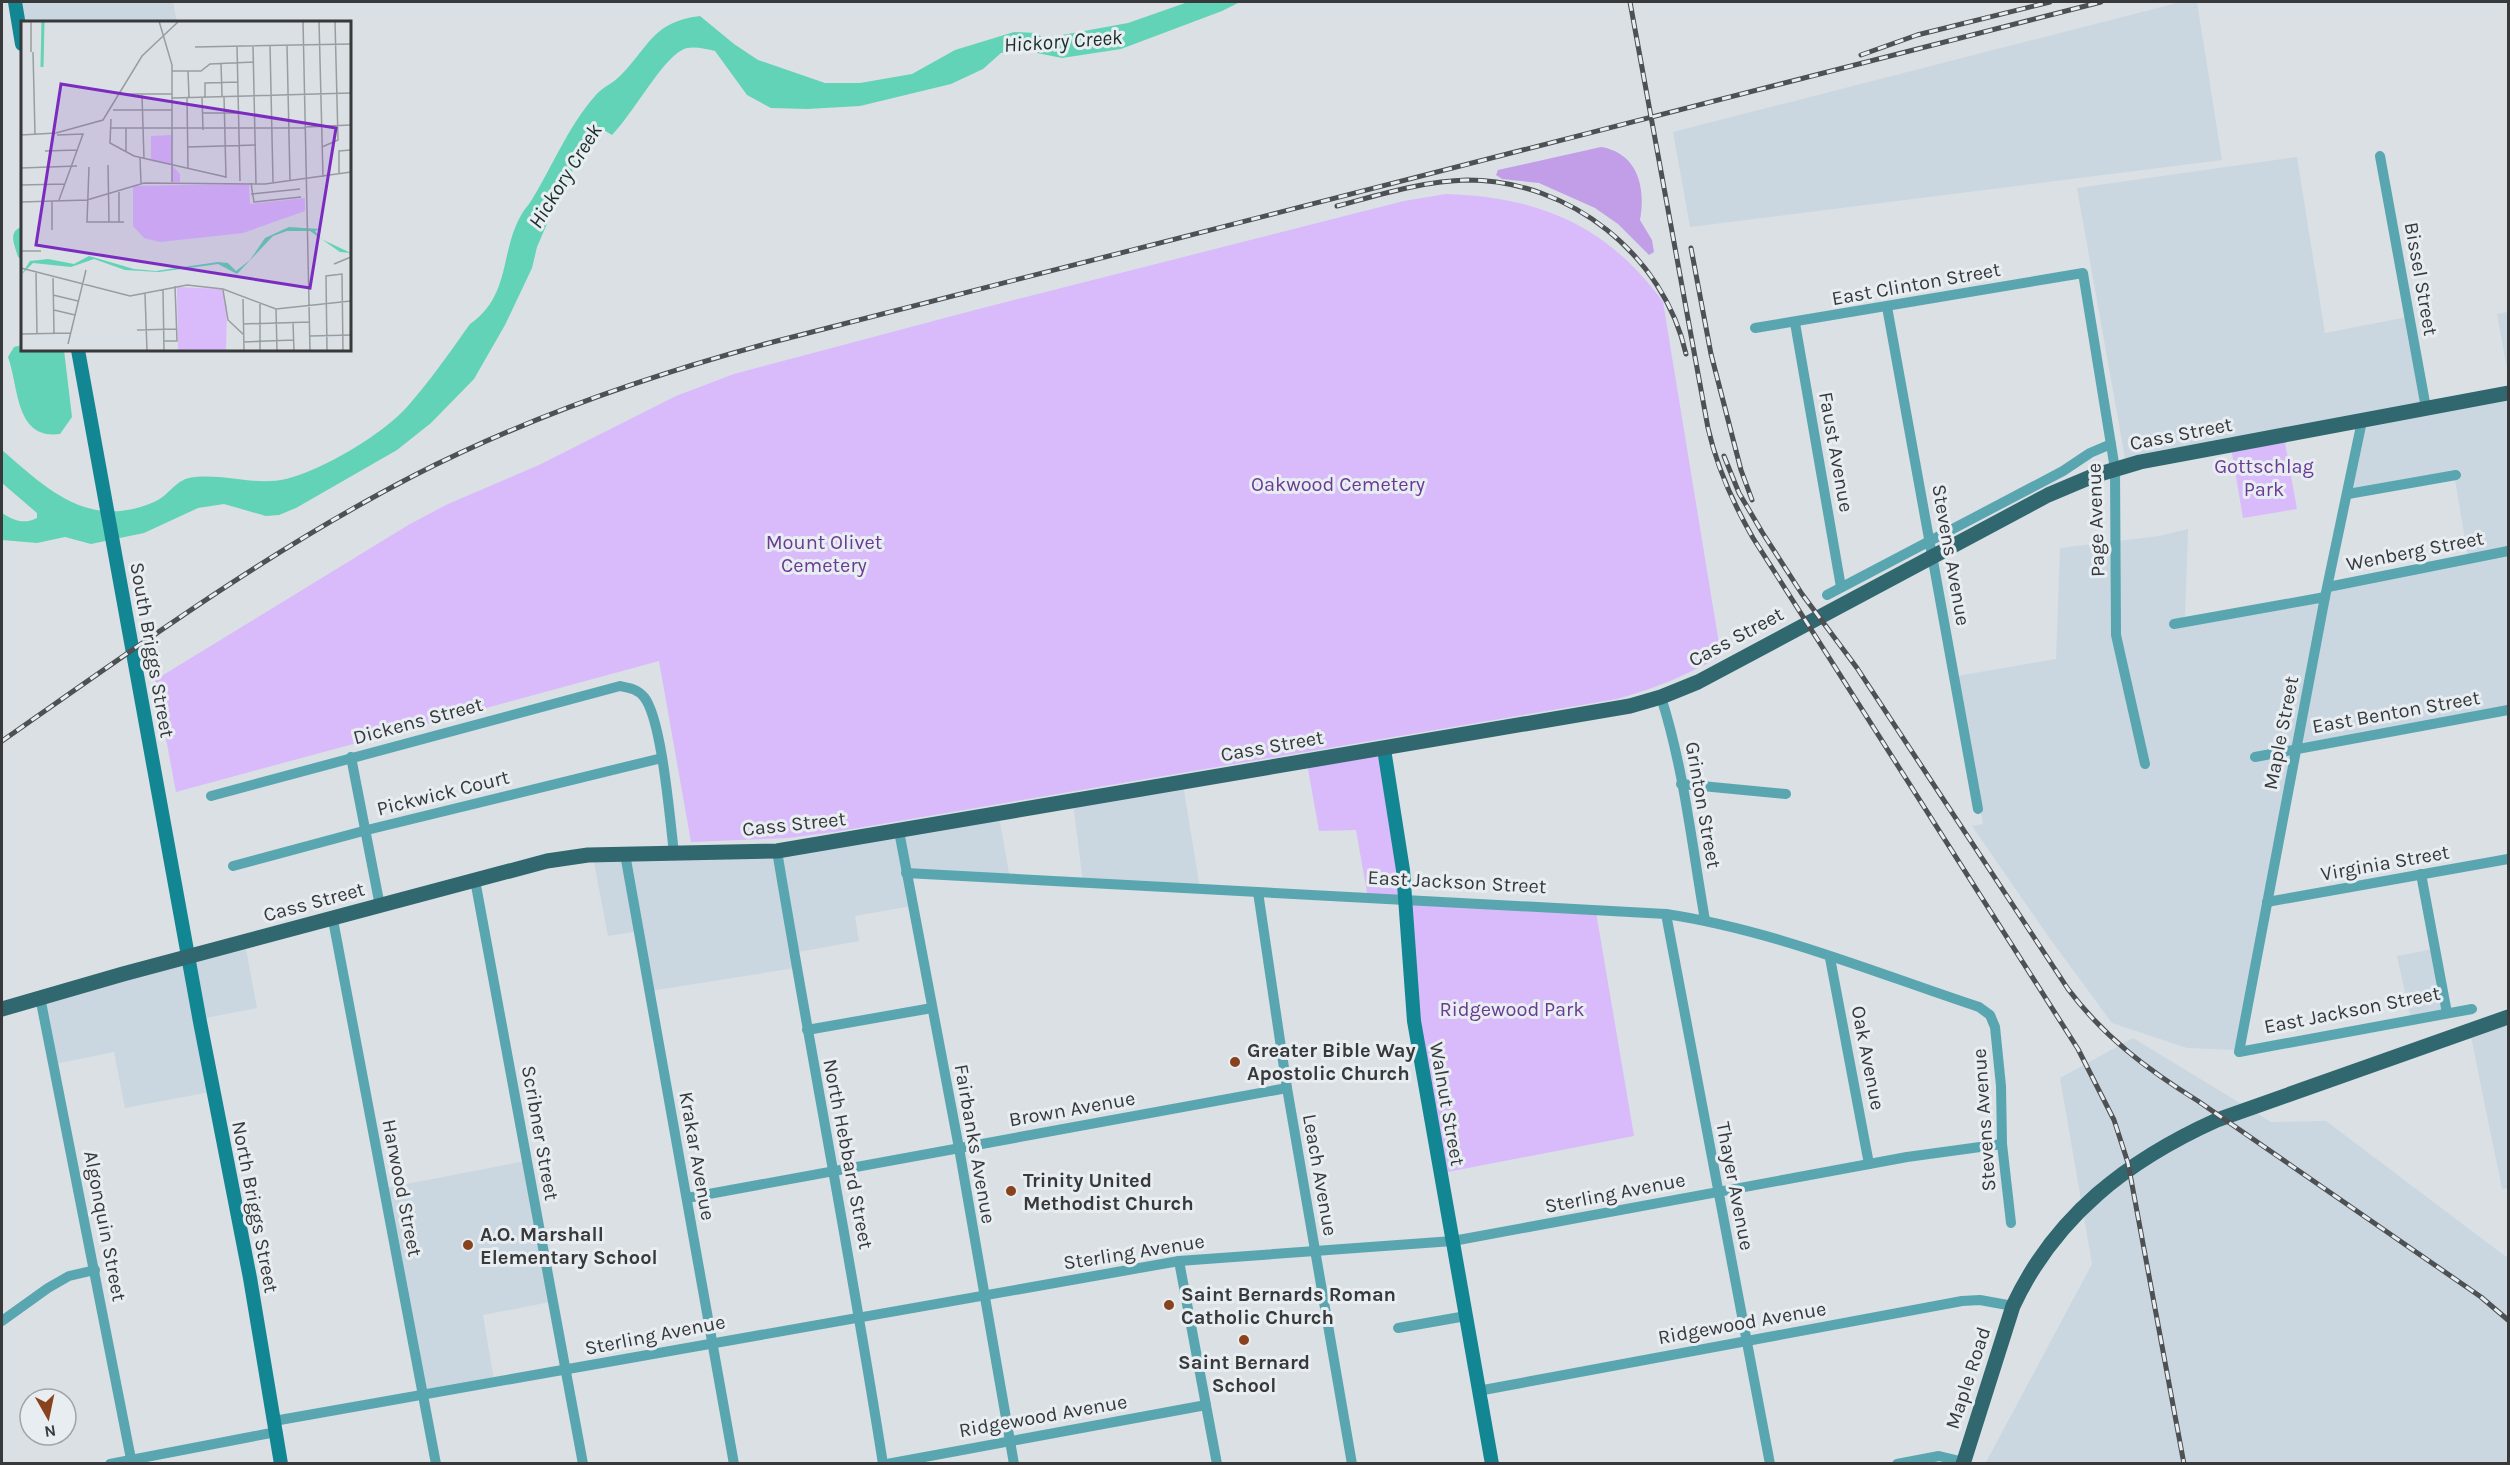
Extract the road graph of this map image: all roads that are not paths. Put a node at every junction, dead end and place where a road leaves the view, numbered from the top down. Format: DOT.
graph roads {
  1 [pos="15,2"];
  2 [pos="21,38"];
  3 [pos="2380,156"];
  4 [pos="2083,273"];
  5 [pos="1887,308"];
  6 [pos="1796,322"];
  7 [pos="1755,328"];
  8 [pos="78,351"];
  9 [pos="2508,393"];
  10 [pos="2426,408"];
  11 [pos="2362,421"];
  12 [pos="2110,444"];
  13 [pos="2110,470"];
  14 [pos="2456,475"];
  15 [pos="2348,494"];
  16 [pos="1930,541"];
  17 [pos="2508,551"];
  18 [pos="1841,587"];
  19 [pos="2326,592"];
  20 [pos="1827,595"];
  21 [pos="2174,624"];
  22 [pos="1667,695"];
  23 [pos="2508,710"];
  24 [pos="2296,748"];
  25 [pos="1384,749"];
  26 [pos="351,757"];
  27 [pos="2255,757"];
  28 [pos="662,758"];
  29 [pos="2145,764"];
  30 [pos="1682,784"];
  31 [pos="1786,794"];
  32 [pos="211,796"];
  33 [pos="1978,809"];
  34 [pos="367,830"];
  35 [pos="899,831"];
  36 [pos="777,851"];
  37 [pos="674,853"];
  38 [pos="626,854"];
  39 [pos="2508,860"];
  40 [pos="233,866"];
  41 [pos="906,873"];
  42 [pos="2421,874"];
  43 [pos="475,880"];
  44 [pos="1258,892"];
  45 [pos="1405,901"];
  46 [pos="2267,902"];
  47 [pos="380,906"];
  48 [pos="1666,914"];
  49 [pos="333,920"];
  50 [pos="1705,920"];
  51 [pos="189,958"];
  52 [pos="1830,958"];
  53 [pos="40,996"];
  54 [pos="932,1008"];
  55 [pos="2,1009"];
  56 [pos="2472,1009"];
  57 [pos="2447,1013"];
  58 [pos="1990,1015"];
  59 [pos="2505,1019"];
  60 [pos="807,1030"];
  61 [pos="2239,1052"];
  62 [pos="1287,1088"];
  63 [pos="2002,1144"];
  64 [pos="959,1148"];
  65 [pos="1869,1164"];
  66 [pos="832,1170"];
  67 [pos="1718,1192"];
  68 [pos="687,1198"];
  69 [pos="2011,1223"];
  70 [pos="1452,1241"];
  71 [pos="1314,1249"];
  72 [pos="1179,1261"];
  73 [pos="95,1270"];
  74 [pos="984,1295"];
  75 [pos="2013,1306"];
  76 [pos="860,1316"];
  77 [pos="1466,1316"];
  78 [pos="2,1321"];
  79 [pos="1398,1328"];
  80 [pos="1746,1340"];
  81 [pos="712,1342"];
  82 [pos="565,1370"];
  83 [pos="1478,1391"];
  84 [pos="422,1395"];
  85 [pos="1206,1405"];
  86 [pos="275,1426"];
  87 [pos="1010,1440"];
  88 [pos="132,1462"];
  89 [pos="1963,1463"];
  90 [pos="110,1464"];
  91 [pos="281,1464"];
  92 [pos="436,1464"];
  93 [pos="583,1464"];
  94 [pos="734,1464"];
  95 [pos="885,1464"];
  96 [pos="1014,1464"];
  97 [pos="1217,1464"];
  98 [pos="1352,1464"];
  99 [pos="1492,1464"];
  100 [pos="1770,1464"];
  101 [pos="1897,1464"];
  1 -- 2 [label="street"];
  3 -- 10 [label="street, Bissel Street"];
  4 -- 5 [label="street, East Clinton Street"];
  4 -- 12 [label="street, Page Avenue"];
  5 -- 6 [label="street, East Clinton Street"];
  5 -- 16 [label="street, Stevens Avenue"];
  6 -- 7 [label="street, East Clinton Street"];
  6 -- 18 [label="street, Faust Avenue"];
  8 -- 51 [label="street, South Briggs Street"];
  9 -- 10 [label="main road, Cass Street"];
  10 -- 11 [label="main road, Cass Street"];
  11 -- 13 [label="main road, Cass Street"];
  11 -- 15 [label="street, Maple Street"];
  12 -- 13 [label="street, Page Avenue"];
  12 -- 16 [label="street"];
  13 -- 22 [label="main road, Cass Street"];
  13 -- 29 [label="street, Page Avenue"];
  14 -- 15 [label="street"];
  15 -- 19 [label="street, Maple Street"];
  16 -- 18 [label="street"];
  16 -- 33 [label="street, Stevens Avenue"];
  17 -- 19 [label="street, Wenberg Street"];
  18 -- 20 [label="street"];
  19 -- 21 [label="street, Wenberg Street"];
  19 -- 24 [label="street, Maple Street"];
  22 -- 25 [label="main road, Cass Street"];
  22 -- 30 [label="street, Grinton Street"];
  23 -- 24 [label="street, East Benton Street"];
  24 -- 27 [label="street, East Benton Street"];
  24 -- 46 [label="street, Maple Street"];
  25 -- 35 [label="main road, Cass Street"];
  25 -- 45 [label="street, Walnut Street"];
  26 -- 28 [label="street, Dickens Street"];
  26 -- 32 [label="street, Dickens Street"];
  26 -- 34 [label="street"];
  28 -- 34 [label="street, Pickwick Court"];
  28 -- 37 [label="street"];
  30 -- 31 [label="street"];
  30 -- 50 [label="street, Grinton Street"];
  34 -- 40 [label="street, Pickwick Court"];
  34 -- 47 [label="street"];
  35 -- 36 [label="main road, Cass Street"];
  35 -- 41 [label="street, Fairbanks Avenue"];
  36 -- 37 [label="main road, Cass Street"];
  36 -- 60 [label="street, North Hebbard Street"];
  37 -- 38 [label="main road, Cass Street"];
  38 -- 43 [label="main road, Cass Street"];
  38 -- 68 [label="street, Krakar Avenue"];
  39 -- 42 [label="street, Virginia Street"];
  41 -- 44 [label="street, East Jackson Street"];
  41 -- 54 [label="street, Fairbanks Avenue"];
  42 -- 46 [label="street, Virginia Street"];
  42 -- 57 [label="street"];
  43 -- 47 [label="main road, Cass Street"];
  43 -- 82 [label="street, Scribner Street"];
  44 -- 45 [label="street, East Jackson Street"];
  44 -- 62 [label="street, Leach Avenue"];
  45 -- 48 [label="street, East Jackson Street"];
  45 -- 70 [label="street, Walnut Street"];
  46 -- 61 [label="street, Maple Street"];
  47 -- 49 [label="main road, Cass Street"];
  48 -- 50 [label="street, East Jackson Street"];
  48 -- 67 [label="street, Thayer Avenue"];
  49 -- 51 [label="main road, Cass Street"];
  49 -- 84 [label="street, Harwood Street"];
  50 -- 52 [label="street, East Jackson Street"];
  51 -- 53 [label="main road, Cass Street"];
  51 -- 86 [label="street, North Briggs Street"];
  52 -- 58 [label="street, East Jackson Street"];
  52 -- 65 [label="street, Oak Avenue"];
  53 -- 55 [label="main road, Cass Street"];
  53 -- 73 [label="street, Algonquin Street"];
  54 -- 60 [label="street"];
  54 -- 64 [label="street, Fairbanks Avenue"];
  56 -- 57 [label="street, East Jackson Street"];
  57 -- 61 [label="street, East Jackson Street"];
  58 -- 63 [label="street, Stevens Avenue"];
  59 -- 75 [label="main road, Maple Road"];
  60 -- 66 [label="street, North Hebbard Street"];
  62 -- 64 [label="street, Brown Avenue"];
  62 -- 71 [label="street, Leach Avenue"];
  63 -- 65 [label="street, Sterling Avenue"];
  63 -- 69 [label="street, Stevens Avenue"];
  64 -- 66 [label="street, Brown Avenue"];
  64 -- 74 [label="street, Fairbanks Avenue"];
  65 -- 67 [label="street, Sterling Avenue"];
  66 -- 68 [label="street, Brown Avenue"];
  66 -- 76 [label="street, North Hebbard Street"];
  67 -- 70 [label="street, Sterling Avenue"];
  67 -- 80 [label="street, Thayer Avenue"];
  68 -- 81 [label="street, Krakar Avenue"];
  70 -- 71 [label="street, Sterling Avenue"];
  70 -- 77 [label="street, Walnut Street"];
  71 -- 72 [label="street, Sterling Avenue"];
  71 -- 98 [label="street, Leach Avenue"];
  72 -- 74 [label="street, Sterling Avenue"];
  72 -- 85 [label="street"];
  73 -- 78 [label="street"];
  73 -- 88 [label="street, Algonquin Street"];
  74 -- 76 [label="street, Sterling Avenue"];
  74 -- 87 [label="street, Fairbanks Avenue"];
  75 -- 80 [label="street, Ridgewood Avenue"];
  75 -- 89 [label="main road, Maple Road"];
  76 -- 81 [label="street, Sterling Avenue"];
  76 -- 95 [label="street, North Hebbard Street"];
  77 -- 79 [label="street"];
  77 -- 83 [label="street, Walnut Street"];
  80 -- 83 [label="street, Ridgewood Avenue"];
  80 -- 100 [label="street, Thayer Avenue"];
  81 -- 82 [label="street, Sterling Avenue"];
  81 -- 94 [label="street, Krakar Avenue"];
  82 -- 84 [label="street, Sterling Avenue"];
  82 -- 93 [label="street, Scribner Street"];
  83 -- 99 [label="street, Walnut Street"];
  84 -- 86 [label="street, Sterling Avenue"];
  84 -- 92 [label="street, Harwood Street"];
  85 -- 87 [label="street, Ridgewood Avenue"];
  85 -- 97 [label="street"];
  86 -- 88 [label="street, Sterling Avenue"];
  86 -- 91 [label="street, North Briggs Street"];
  87 -- 95 [label="street, Ridgewood Avenue"];
  87 -- 96 [label="street, Fairbanks Avenue"];
  88 -- 90 [label="street, Sterling Avenue"];
  89 -- 101 [label="street"];
}
